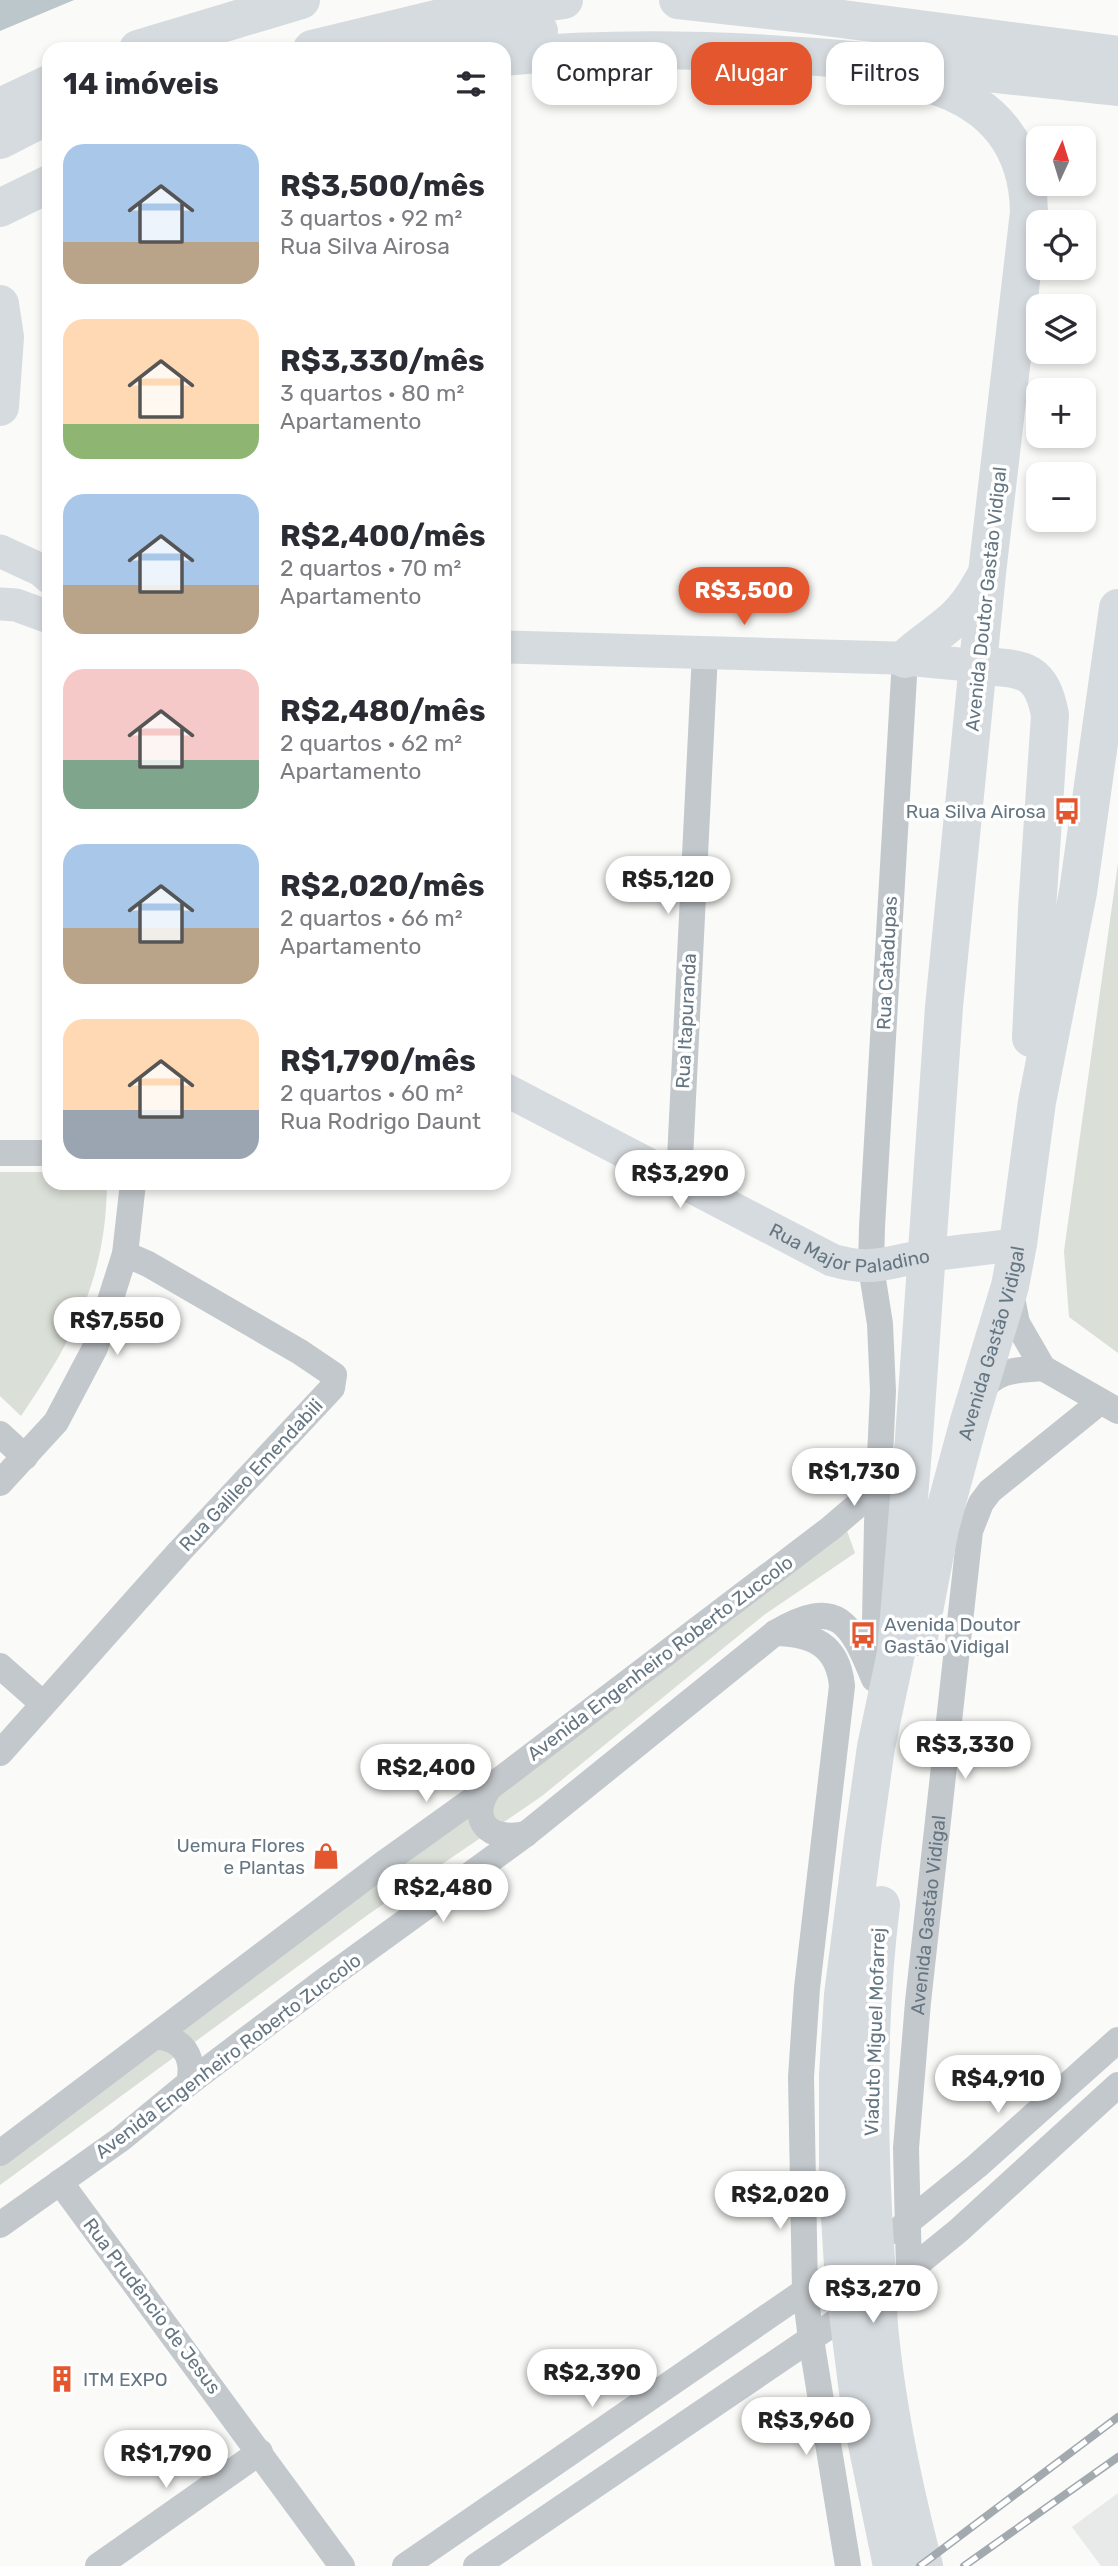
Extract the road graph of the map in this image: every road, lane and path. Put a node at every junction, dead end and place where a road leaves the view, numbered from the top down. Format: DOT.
graph roads {
  1 [pos="300,0"];
  2 [pos="565,0"];
  3 [pos="678,0"];
  4 [pos="804,14"];
  5 [pos="220,24"];
  6 [pos="161,42"];
  7 [pos="198,42"];
  8 [pos="341,42"];
  9 [pos="447,42"];
  10 [pos="1118,55"];
  11 [pos="511,57"];
  12 [pos="826,59"];
  13 [pos="944,70"];
  14 [pos="42,87"];
  15 [pos="1118,87"];
  16 [pos="944,91"];
  17 [pos="0,107"];
  18 [pos="42,119"];
  19 [pos="0,140"];
  20 [pos="42,145"];
  21 [pos="0,164"];
  22 [pos="42,187"];
  23 [pos="0,208"];
  24 [pos="0,304"];
  25 [pos="0,407"];
  26 [pos="0,551"];
  27 [pos="42,572"];
  28 [pos="988,573"];
  29 [pos="0,574"];
  30 [pos="42,586"];
  31 [pos="5,607"];
  32 [pos="1118,607"];
  33 [pos="42,615"];
  34 [pos="511,647"];
  35 [pos="705,653"];
  36 [pos="905,659"];
  37 [pos="979,666"];
  38 [pos="511,1093"];
  39 [pos="1037,1102"];
  40 [pos="0,1153"];
  41 [pos="42,1153"];
  42 [pos="679,1179"];
  43 [pos="132,1190"];
  44 [pos="1018,1244"];
  45 [pos="125,1254"];
  46 [pos="926,1255"];
  47 [pos="871,1267"];
  48 [pos="1010,1286"];
  49 [pos="1052,1374"];
  50 [pos="979,1391"];
  51 [pos="1109,1407"];
  52 [pos="1062,1430"];
  53 [pos="0,1434"];
  54 [pos="25,1457"];
  55 [pos="0,1483"];
  56 [pos="879,1487"];
  57 [pos="775,1633"];
  58 [pos="0,1666"];
  59 [pos="874,1679"];
  60 [pos="43,1703"];
  61 [pos="885,1751"];
  62 [pos="0,1753"];
  63 [pos="489,1788"];
  64 [pos="526,1835"];
  65 [pos="156,2036"];
  66 [pos="1118,2040"];
  67 [pos="189,2083"];
  68 [pos="1118,2085"];
  69 [pos="906,2148"];
  70 [pos="0,2153"];
  71 [pos="802,2170"];
  72 [pos="60,2182"];
  73 [pos="906,2224"];
  74 [pos="0,2225"];
  75 [pos="909,2271"];
  76 [pos="805,2291"];
  77 [pos="811,2339"];
  78 [pos="260,2452"];
  79 [pos="98,2566"];
  80 [pos="342,2566"];
  81 [pos="405,2566"];
  82 [pos="476,2566"];
  83 [pos="848,2566"];
  84 [pos="892,2566"];
  85 [pos="924,2566"];
  1 -- 5 [label="highway"];
  2 -- 8 [label="highway"];
  3 -- 4 [label="highway"];
  4 -- 9 [label="highway"];
  4 -- 10 [label="highway"];
  5 -- 6 [label="highway"];
  5 -- 7 [label="highway"];
  11 -- 12 [label="highway"];
  13 -- 15 [label="highway"];
  14 -- 17 [label="highway"];
  16 -- 28 [label="highway, Avenida Doutor Gastão Vidigal"];
  18 -- 19 [label="highway"];
  20 -- 21 [label="highway"];
  22 -- 23 [label="highway"];
  24 -- 25 [label="highway"];
  26 -- 27 [label="main road"];
  28 -- 36 [label="highway"];
  28 -- 37 [label="highway, Avenida Doutor Gastão Vidigal"];
  29 -- 30 [label="main road"];
  31 -- 33 [label="main road"];
  32 -- 39 [label="highway"];
  34 -- 35 [label="main road"];
  35 -- 36 [label="main road"];
  35 -- 42 [label="street, Rua Itapuranda"];
  36 -- 37 [label="main road"];
  36 -- 47 [label="street, Rua Catadupas"];
  37 -- 39 [label="highway"];
  37 -- 46 [label="highway, Avenida Doutor Gastão Vidigal"];
  38 -- 42 [label="main road, Rua Major Paladino"];
  39 -- 44 [label="highway, Avenida Gastão Vidigal"];
  40 -- 41 [label="street"];
  42 -- 47 [label="main road, Rua Major Paladino"];
  43 -- 45 [label="street"];
  44 -- 46 [label="main road, Rua Major Paladino"];
  44 -- 48 [label="highway, Avenida Gastão Vidigal"];
  45 -- 54 [label="street"];
  45 -- 60 [label="street, Rua Galileo Emendabili"];
  46 -- 47 [label="main road, Rua Major Paladino"];
  46 -- 61 [label="highway"];
  47 -- 56 [label="street"];
  48 -- 49 [label="street"];
  48 -- 50 [label="highway, Avenida Gastão Vidigal"];
  49 -- 50 [label="street"];
  49 -- 51 [label="street"];
  49 -- 52 [label="street"];
  50 -- 61 [label="highway, Avenida Gastão Vidigal"];
  51 -- 52 [label="street, Avenida Gastão Vidigal"];
  52 -- 69 [label="street, Avenida Gastão Vidigal"];
  53 -- 54 [label="street"];
  54 -- 55 [label="street"];
  56 -- 59 [label="street"];
  56 -- 63 [label="street, Avenida Engenheiro Roberto Zuccolo"];
  57 -- 59 [label="street, Avenida Engenheiro Roberto Zuccolo"];
  57 -- 64 [label="street, Avenida Engenheiro Roberto Zuccolo"];
  57 -- 71 [label="street"];
  58 -- 60 [label="street"];
  59 -- 61 [label="street"];
  60 -- 62 [label="street, Rua Galileo Emendabili"];
  61 -- 84 [label="highway, Viaduto Miguel Mofarrej"];
  61 -- 85 [label="highway, Viaduto Miguel Mofarrej"];
  63 -- 64 [label="street"];
  63 -- 65 [label="street, Avenida Engenheiro Roberto Zuccolo"];
  64 -- 67 [label="street, Avenida Engenheiro Roberto Zuccolo"];
  65 -- 67 [label="street"];
  65 -- 70 [label="street, Avenida Engenheiro Roberto Zuccolo"];
  66 -- 73 [label="street"];
  67 -- 72 [label="street, Avenida Engenheiro Roberto Zuccolo"];
  68 -- 75 [label="street"];
  69 -- 71 [label="street"];
  69 -- 73 [label="street, Avenida Gastão Vidigal"];
  71 -- 76 [label="street"];
  72 -- 74 [label="street, Avenida Engenheiro Roberto Zuccolo"];
  72 -- 78 [label="street, Rua Prudêncio de Jesus"];
  73 -- 75 [label="street, Avenida Gastão Vidigal"];
  73 -- 76 [label="street"];
  75 -- 77 [label="street"];
  76 -- 77 [label="street"];
  76 -- 81 [label="street"];
  77 -- 82 [label="street"];
  77 -- 83 [label="street"];
  78 -- 79 [label="street"];
  78 -- 80 [label="street, Rua Prudêncio de Jesus"];
}
